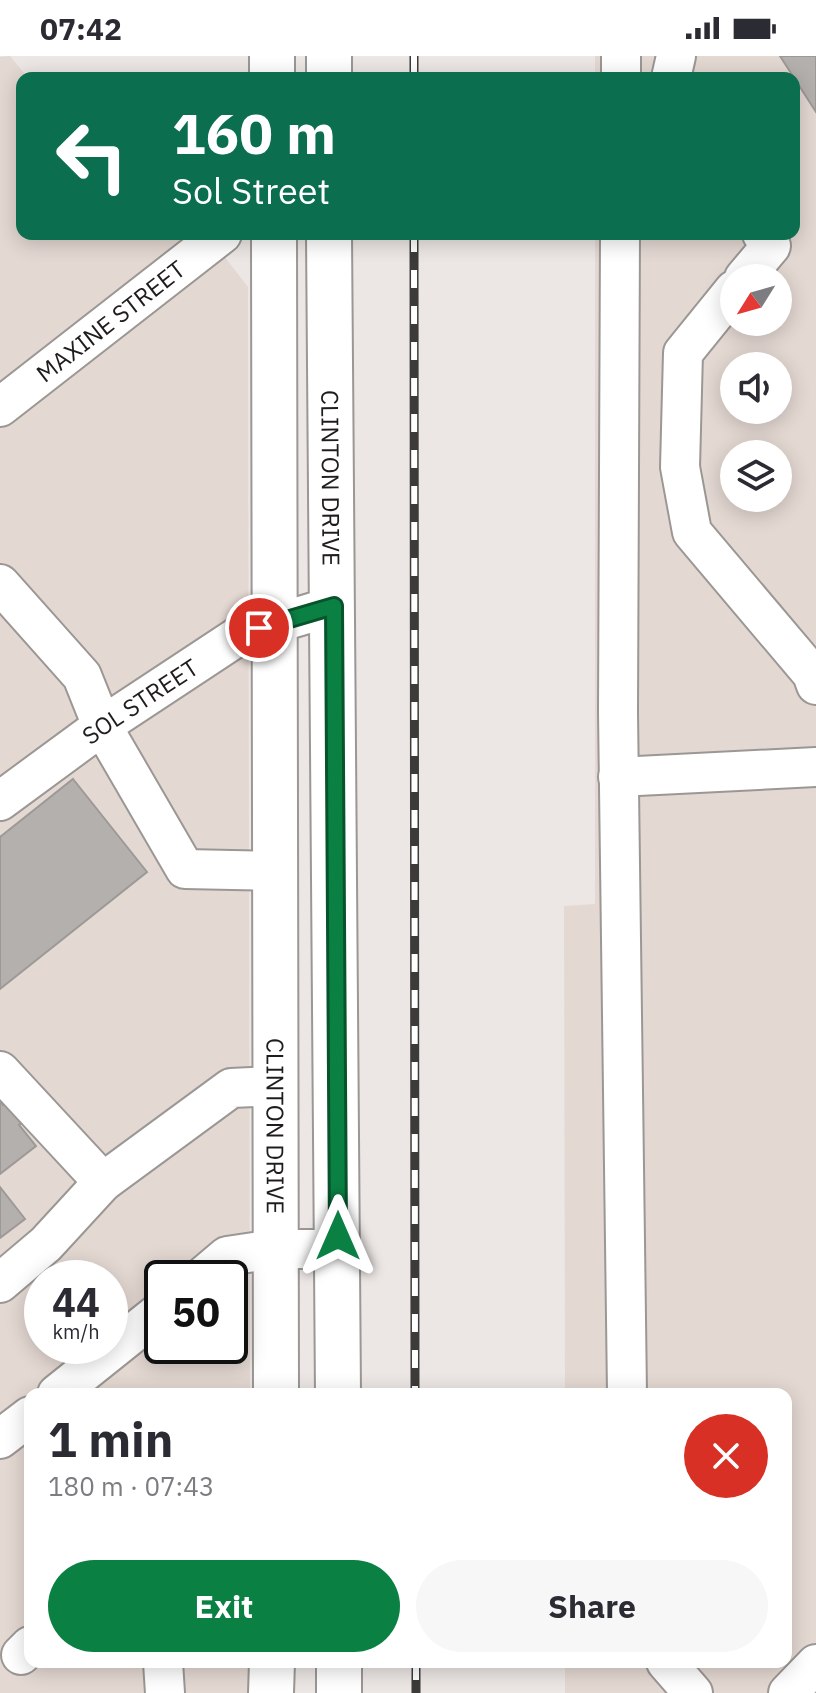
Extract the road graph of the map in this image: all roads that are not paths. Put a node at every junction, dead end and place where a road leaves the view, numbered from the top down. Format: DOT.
graph roads {
  1 [pos="214,240"];
  2 [pos="274,240"];
  3 [pos="329,240"];
  4 [pos="620,240"];
  5 [pos="766,240"];
  6 [pos="756,264"];
  7 [pos="720,307"];
  8 [pos="0,407"];
  9 [pos="0,584"];
  10 [pos="334,606"];
  11 [pos="276,623"];
  12 [pos="816,685"];
  13 [pos="102,726"];
  14 [pos="816,767"];
  15 [pos="618,777"];
  16 [pos="0,801"];
  17 [pos="274,871"];
  18 [pos="0,1071"];
  19 [pos="275,1086"];
  20 [pos="103,1182"];
  21 [pos="275,1249"];
  22 [pos="338,1249"];
  23 [pos="222,1260"];
  24 [pos="0,1283"];
  25 [pos="144,1324"];
  26 [pos="64,1388"];
  27 [pos="276,1388"];
  28 [pos="338,1388"];
  29 [pos="627,1388"];
  30 [pos="24,1421"];
  31 [pos="0,1439"];
  32 [pos="163,1668"];
  33 [pos="272,1668"];
  34 [pos="339,1668"];
  35 [pos="671,1668"];
  36 [pos="165,1693"];
  37 [pos="271,1693"];
  38 [pos="339,1693"];
  39 [pos="693,1693"];
  1 -- 8 [label="street, MAXINE STREET"];
  2 -- 11 [label="main road, CLINTON DRIVE"];
  3 -- 10 [label="main road, CLINTON DRIVE"];
  4 -- 15 [label="street"];
  5 -- 6 [label="street"];
  7 -- 12 [label="street"];
  9 -- 13 [label="street"];
  10 -- 11 [label="street, SOL STREET"];
  10 -- 22 [label="main road, CLINTON DRIVE"];
  11 -- 13 [label="street, SOL STREET"];
  11 -- 17 [label="main road, CLINTON DRIVE"];
  13 -- 16 [label="street, SOL STREET"];
  13 -- 17 [label="street"];
  14 -- 15 [label="street"];
  15 -- 29 [label="street"];
  17 -- 19 [label="main road, CLINTON DRIVE"];
  18 -- 20 [label="street"];
  19 -- 20 [label="street"];
  19 -- 21 [label="main road, CLINTON DRIVE"];
  20 -- 24 [label="street"];
  21 -- 22 [label="street"];
  21 -- 23 [label="street"];
  21 -- 27 [label="main road, CLINTON DRIVE"];
  22 -- 28 [label="main road, CLINTON DRIVE"];
  25 -- 26 [label="street"];
  30 -- 31 [label="street"];
  32 -- 36 [label="street"];
  33 -- 37 [label="main road"];
  34 -- 38 [label="main road"];
  35 -- 39 [label="street"];
}
